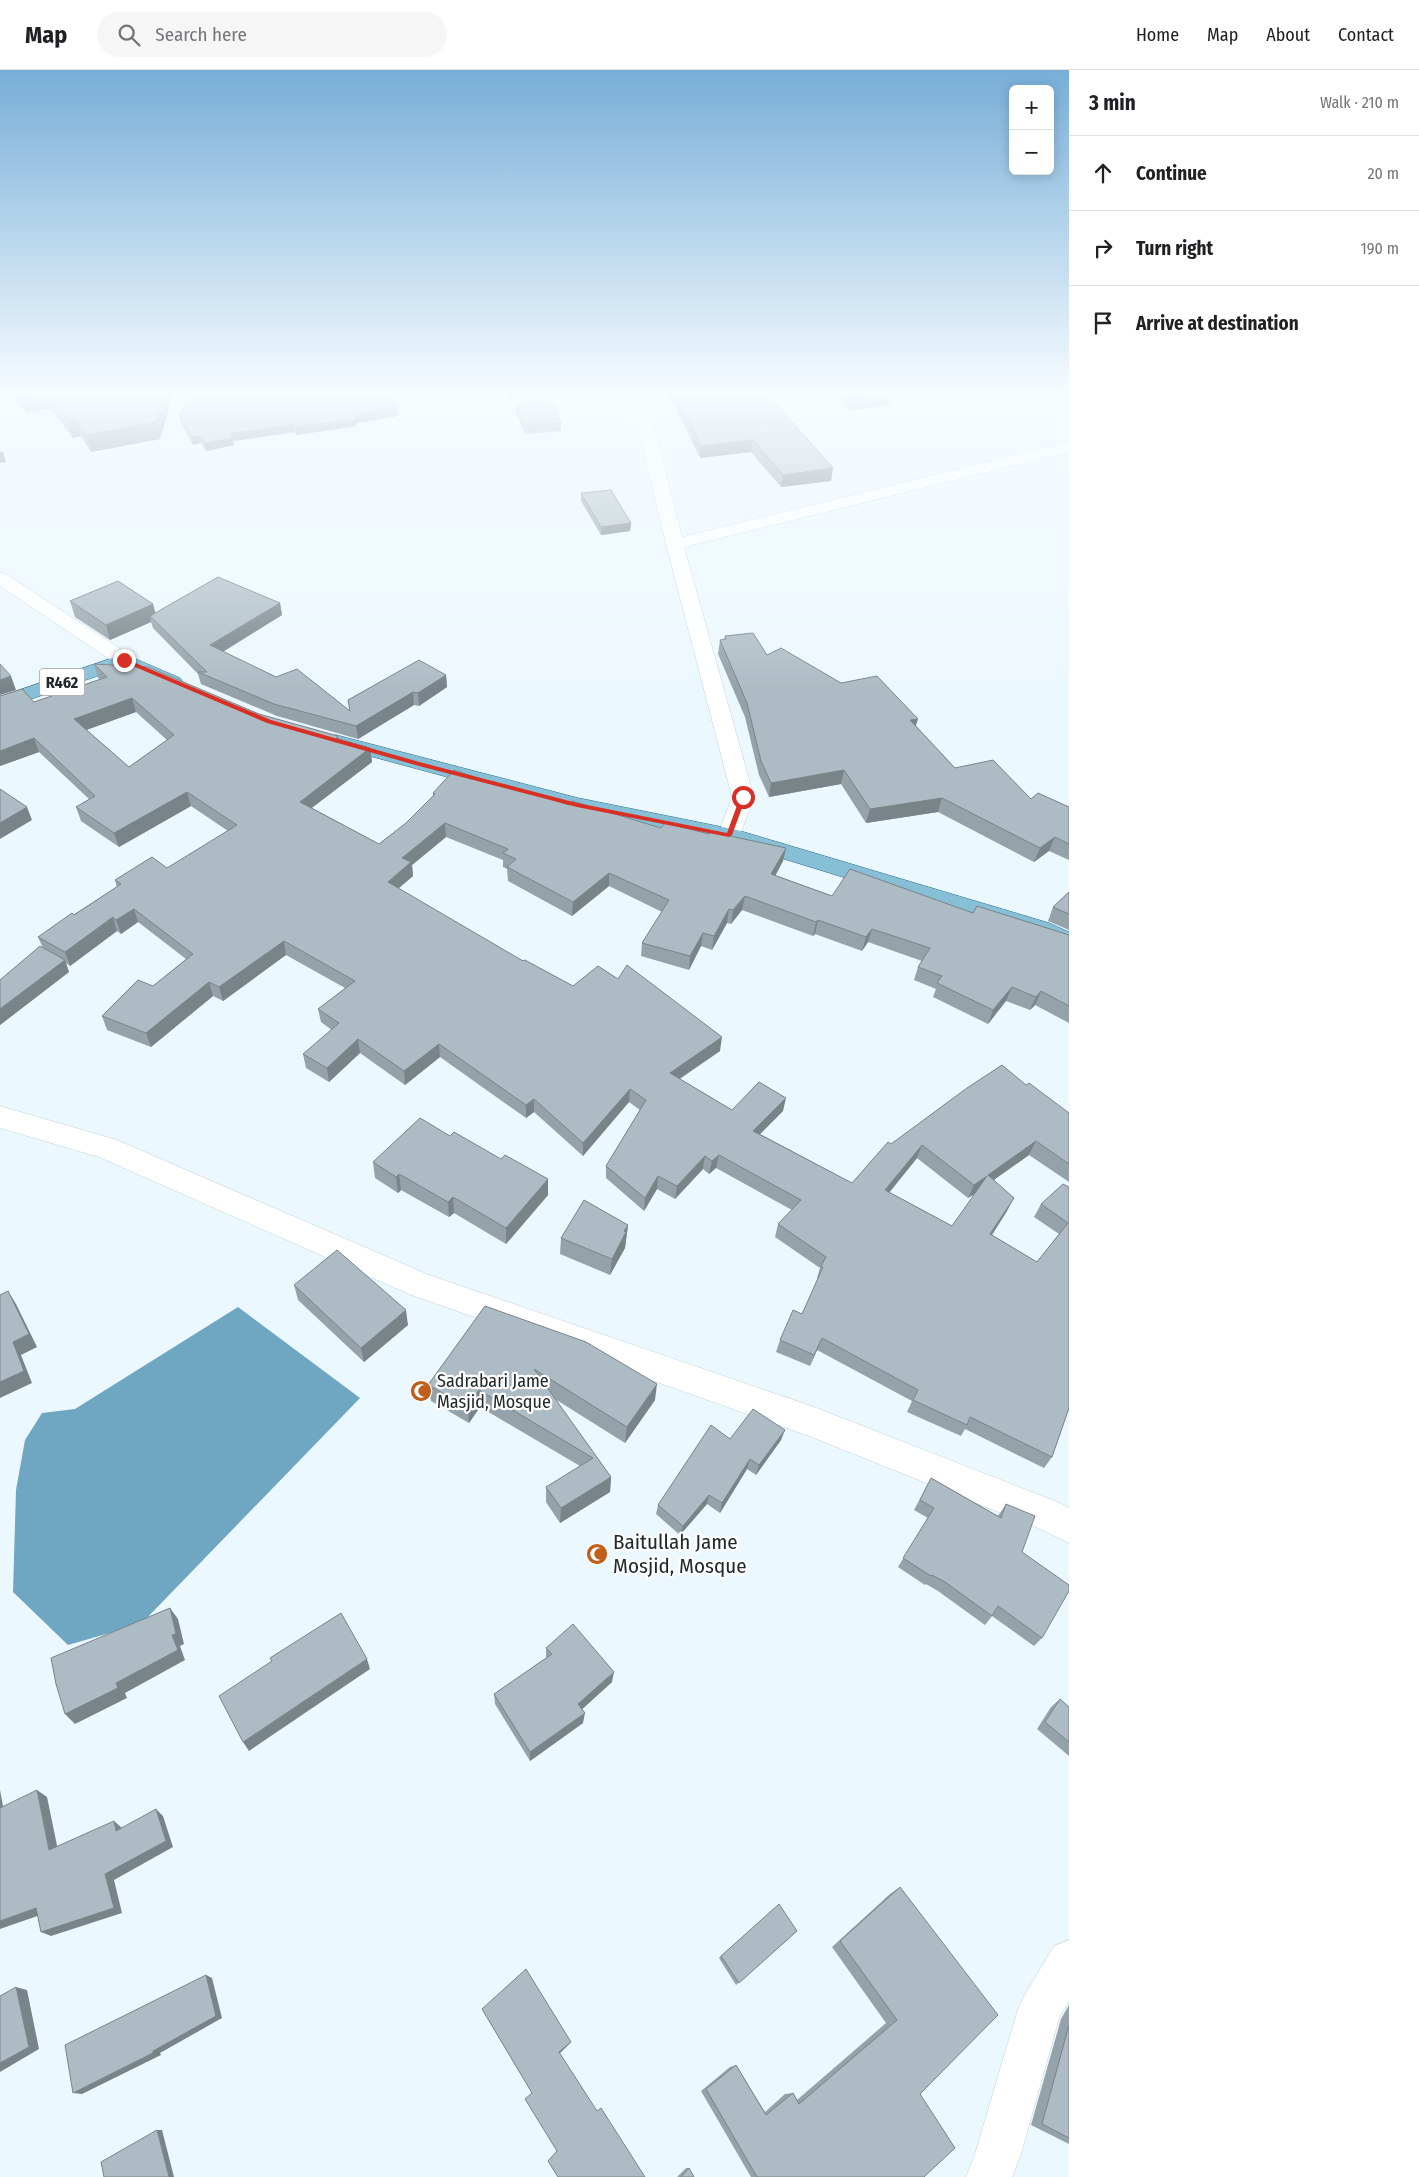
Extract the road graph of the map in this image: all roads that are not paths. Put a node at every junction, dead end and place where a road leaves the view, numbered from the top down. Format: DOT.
graph roads {
  1 [pos="662,492"];
  2 [pos="885,492"];
  3 [pos="675,544"];
  4 [pos="0,578"];
  5 [pos="124,660"];
  6 [pos="188,688"];
  7 [pos="0,704"];
  8 [pos="316,735"];
  9 [pos="729,835"];
  10 [pos="1069,941"];
  11 [pos="0,1116"];
  12 [pos="1069,1526"];
  13 [pos="1069,1961"];
  14 [pos="989,2177"];
  1 -- 3 [label="street"];
  2 -- 3 [label="street"];
  3 -- 9 [label="street"];
  4 -- 5 [label="street"];
  5 -- 6 [label="main road"];
  5 -- 7 [label="main road, R462"];
  8 -- 9 [label="main road"];
  9 -- 10 [label="main road"];
  11 -- 12 [label="street"];
  13 -- 14 [label="street"];
}
